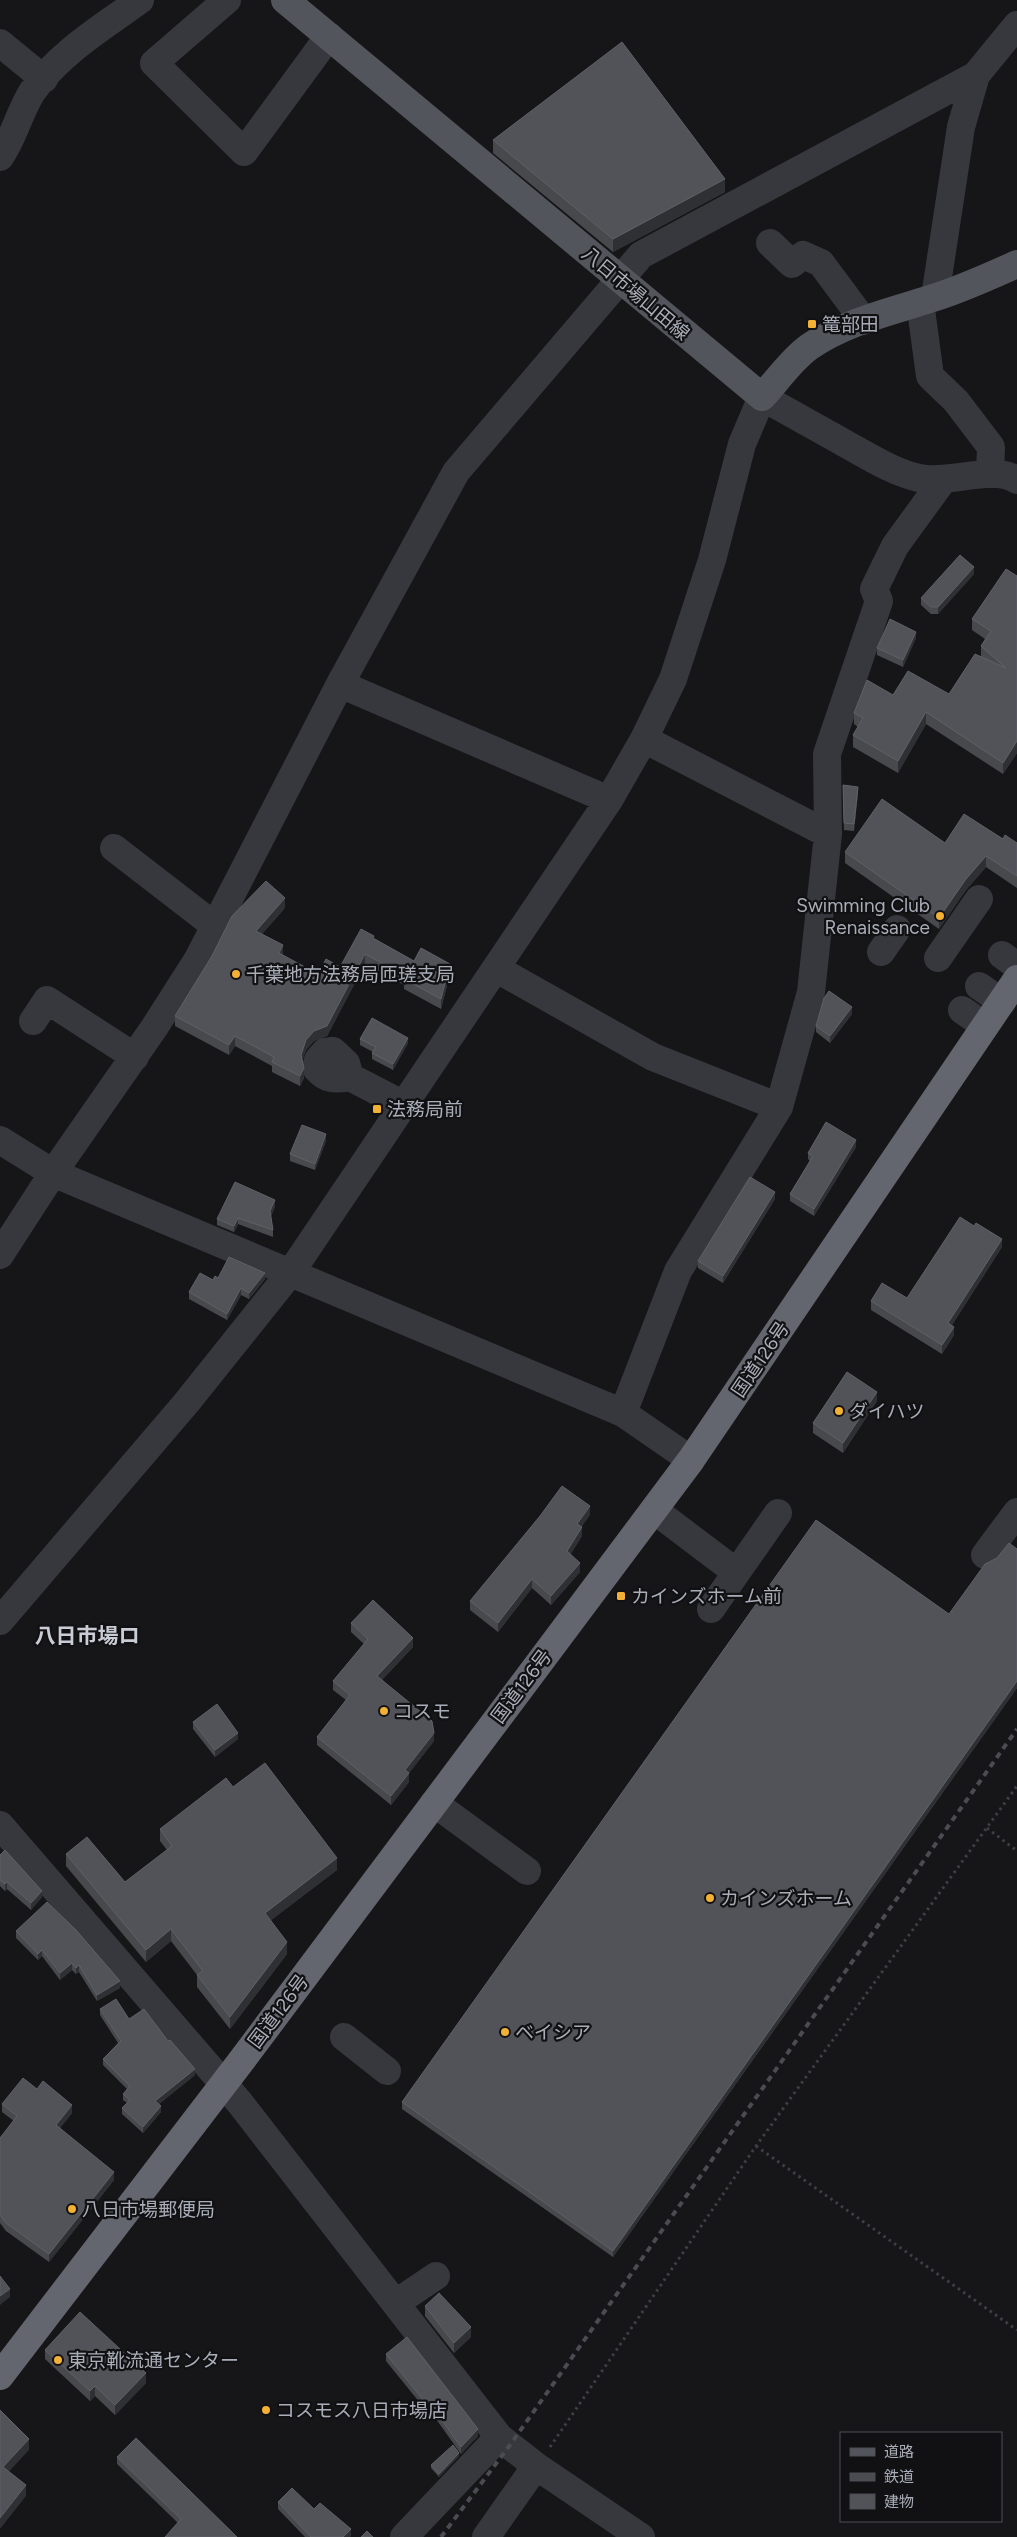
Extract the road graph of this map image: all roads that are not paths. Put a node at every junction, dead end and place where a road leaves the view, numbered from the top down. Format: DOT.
graph roads {
  1 [pos="140,0"];
  2 [pos="227,0"];
  3 [pos="286,0"];
  4 [pos="1017,25"];
  5 [pos="329,36"];
  6 [pos="0,43"];
  7 [pos="976,75"];
  8 [pos="44,79"];
  9 [pos="0,157"];
  10 [pos="770,243"];
  11 [pos="1017,264"];
  12 [pos="619,279"];
  13 [pos="928,299"];
  14 [pos="864,321"];
  15 [pos="762,397"];
  16 [pos="990,474"];
  17 [pos="943,480"];
  18 [pos="1017,480"];
  19 [pos="340,684"];
  20 [pos="644,739"];
  21 [pos="609,800"];
  22 [pos="828,834"];
  23 [pos="114,848"];
  24 [pos="979,899"];
  25 [pos="215,926"];
  26 [pos="897,929"];
  27 [pos="880,952"];
  28 [pos="938,958"];
  29 [pos="497,969"];
  30 [pos="1017,979"];
  31 [pos="979,986"];
  32 [pos="1002,1002"];
  33 [pos="962,1010"];
  34 [pos="33,1021"];
  35 [pos="985,1026"];
  36 [pos="135,1057"];
  37 [pos="350,1076"];
  38 [pos="404,1105"];
  39 [pos="779,1107"];
  40 [pos="0,1140"];
  41 [pos="53,1173"];
  42 [pos="0,1255"];
  43 [pos="291,1272"];
  44 [pos="623,1413"];
  45 [pos="691,1460"];
  46 [pos="654,1510"];
  47 [pos="1017,1512"];
  48 [pos="778,1513"];
  49 [pos="985,1555"];
  50 [pos="736,1572"];
  51 [pos="711,1609"];
  52 [pos="0,1621"];
  53 [pos="434,1803"];
  54 [pos="0,1825"];
  55 [pos="527,1871"];
  56 [pos="344,2037"];
  57 [pos="387,2071"];
  58 [pos="224,2083"];
  59 [pos="436,2276"];
  60 [pos="396,2303"];
  61 [pos="0,2376"];
  62 [pos="499,2436"];
  63 [pos="536,2466"];
  64 [pos="404,2537"];
  65 [pos="486,2537"];
  66 [pos="641,2537"];
  1 -- 8 [label="street"];
  2 -- 5 [label="street"];
  3 -- 5 [label="main road, 八日市場山田線"];
  4 -- 7 [label="street"];
  5 -- 12 [label="main road, 八日市場山田線"];
  6 -- 8 [label="street"];
  7 -- 12 [label="street"];
  7 -- 13 [label="street"];
  8 -- 9 [label="street"];
  10 -- 14 [label="street"];
  11 -- 13 [label="main road"];
  12 -- 15 [label="main road, 八日市場山田線"];
  12 -- 19 [label="street"];
  13 -- 14 [label="main road"];
  13 -- 16 [label="street"];
  14 -- 15 [label="main road"];
  15 -- 17 [label="street"];
  15 -- 20 [label="street"];
  16 -- 17 [label="street"];
  16 -- 18 [label="street"];
  17 -- 22 [label="street"];
  19 -- 21 [label="street"];
  19 -- 25 [label="street"];
  20 -- 21 [label="street"];
  20 -- 22 [label="street"];
  21 -- 29 [label="street"];
  22 -- 39 [label="street"];
  23 -- 25 [label="street"];
  24 -- 28 [label="street"];
  25 -- 36 [label="street"];
  26 -- 27 [label="street"];
  29 -- 38 [label="street"];
  29 -- 39 [label="street"];
  30 -- 32 [label="highway, 国道126号"];
  31 -- 32 [label="street"];
  32 -- 35 [label="highway, 国道126号"];
  33 -- 35 [label="street"];
  34 -- 36 [label="street"];
  35 -- 45 [label="highway, 国道126号"];
  36 -- 41 [label="street"];
  37 -- 38 [label="street"];
  38 -- 43 [label="street"];
  39 -- 44 [label="street"];
  40 -- 41 [label="street"];
  41 -- 42 [label="street"];
  41 -- 43 [label="street"];
  43 -- 44 [label="street"];
  43 -- 52 [label="street"];
  44 -- 45 [label="street"];
  45 -- 46 [label="highway, 国道126号"];
  46 -- 50 [label="street"];
  46 -- 53 [label="highway, 国道126号"];
  47 -- 49 [label="street"];
  48 -- 50 [label="street"];
  50 -- 51 [label="street"];
  53 -- 55 [label="street"];
  53 -- 58 [label="highway, 国道126号"];
  54 -- 58 [label="street"];
  56 -- 57 [label="street"];
  58 -- 60 [label="street"];
  58 -- 61 [label="highway, 国道126号"];
  59 -- 60 [label="street"];
  60 -- 62 [label="street"];
  62 -- 63 [label="street"];
  62 -- 64 [label="street"];
  63 -- 65 [label="street"];
  63 -- 66 [label="street"];
}
